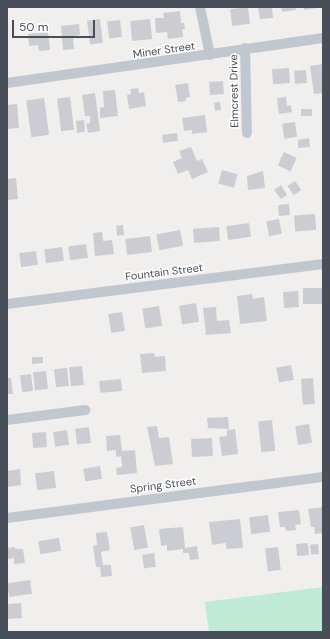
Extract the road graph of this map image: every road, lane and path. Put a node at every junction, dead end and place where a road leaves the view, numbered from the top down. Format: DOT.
graph roads {
  1 [pos="200,7"];
  2 [pos="323,38"];
  3 [pos="245,48"];
  4 [pos="210,55"];
  5 [pos="7,83"];
  6 [pos="247,133"];
  7 [pos="323,264"];
  8 [pos="7,304"];
  9 [pos="85,410"];
  10 [pos="7,420"];
  11 [pos="323,477"];
  12 [pos="7,518"];
  1 -- 4 [label="street"];
  2 -- 3 [label="street, Miner Street"];
  3 -- 4 [label="street, Miner Street"];
  3 -- 6 [label="street, Elmcrest Drive"];
  4 -- 5 [label="street, Miner Street"];
  7 -- 8 [label="street, Fountain Street"];
  9 -- 10 [label="street"];
  11 -- 12 [label="street, Spring Street"];
}
